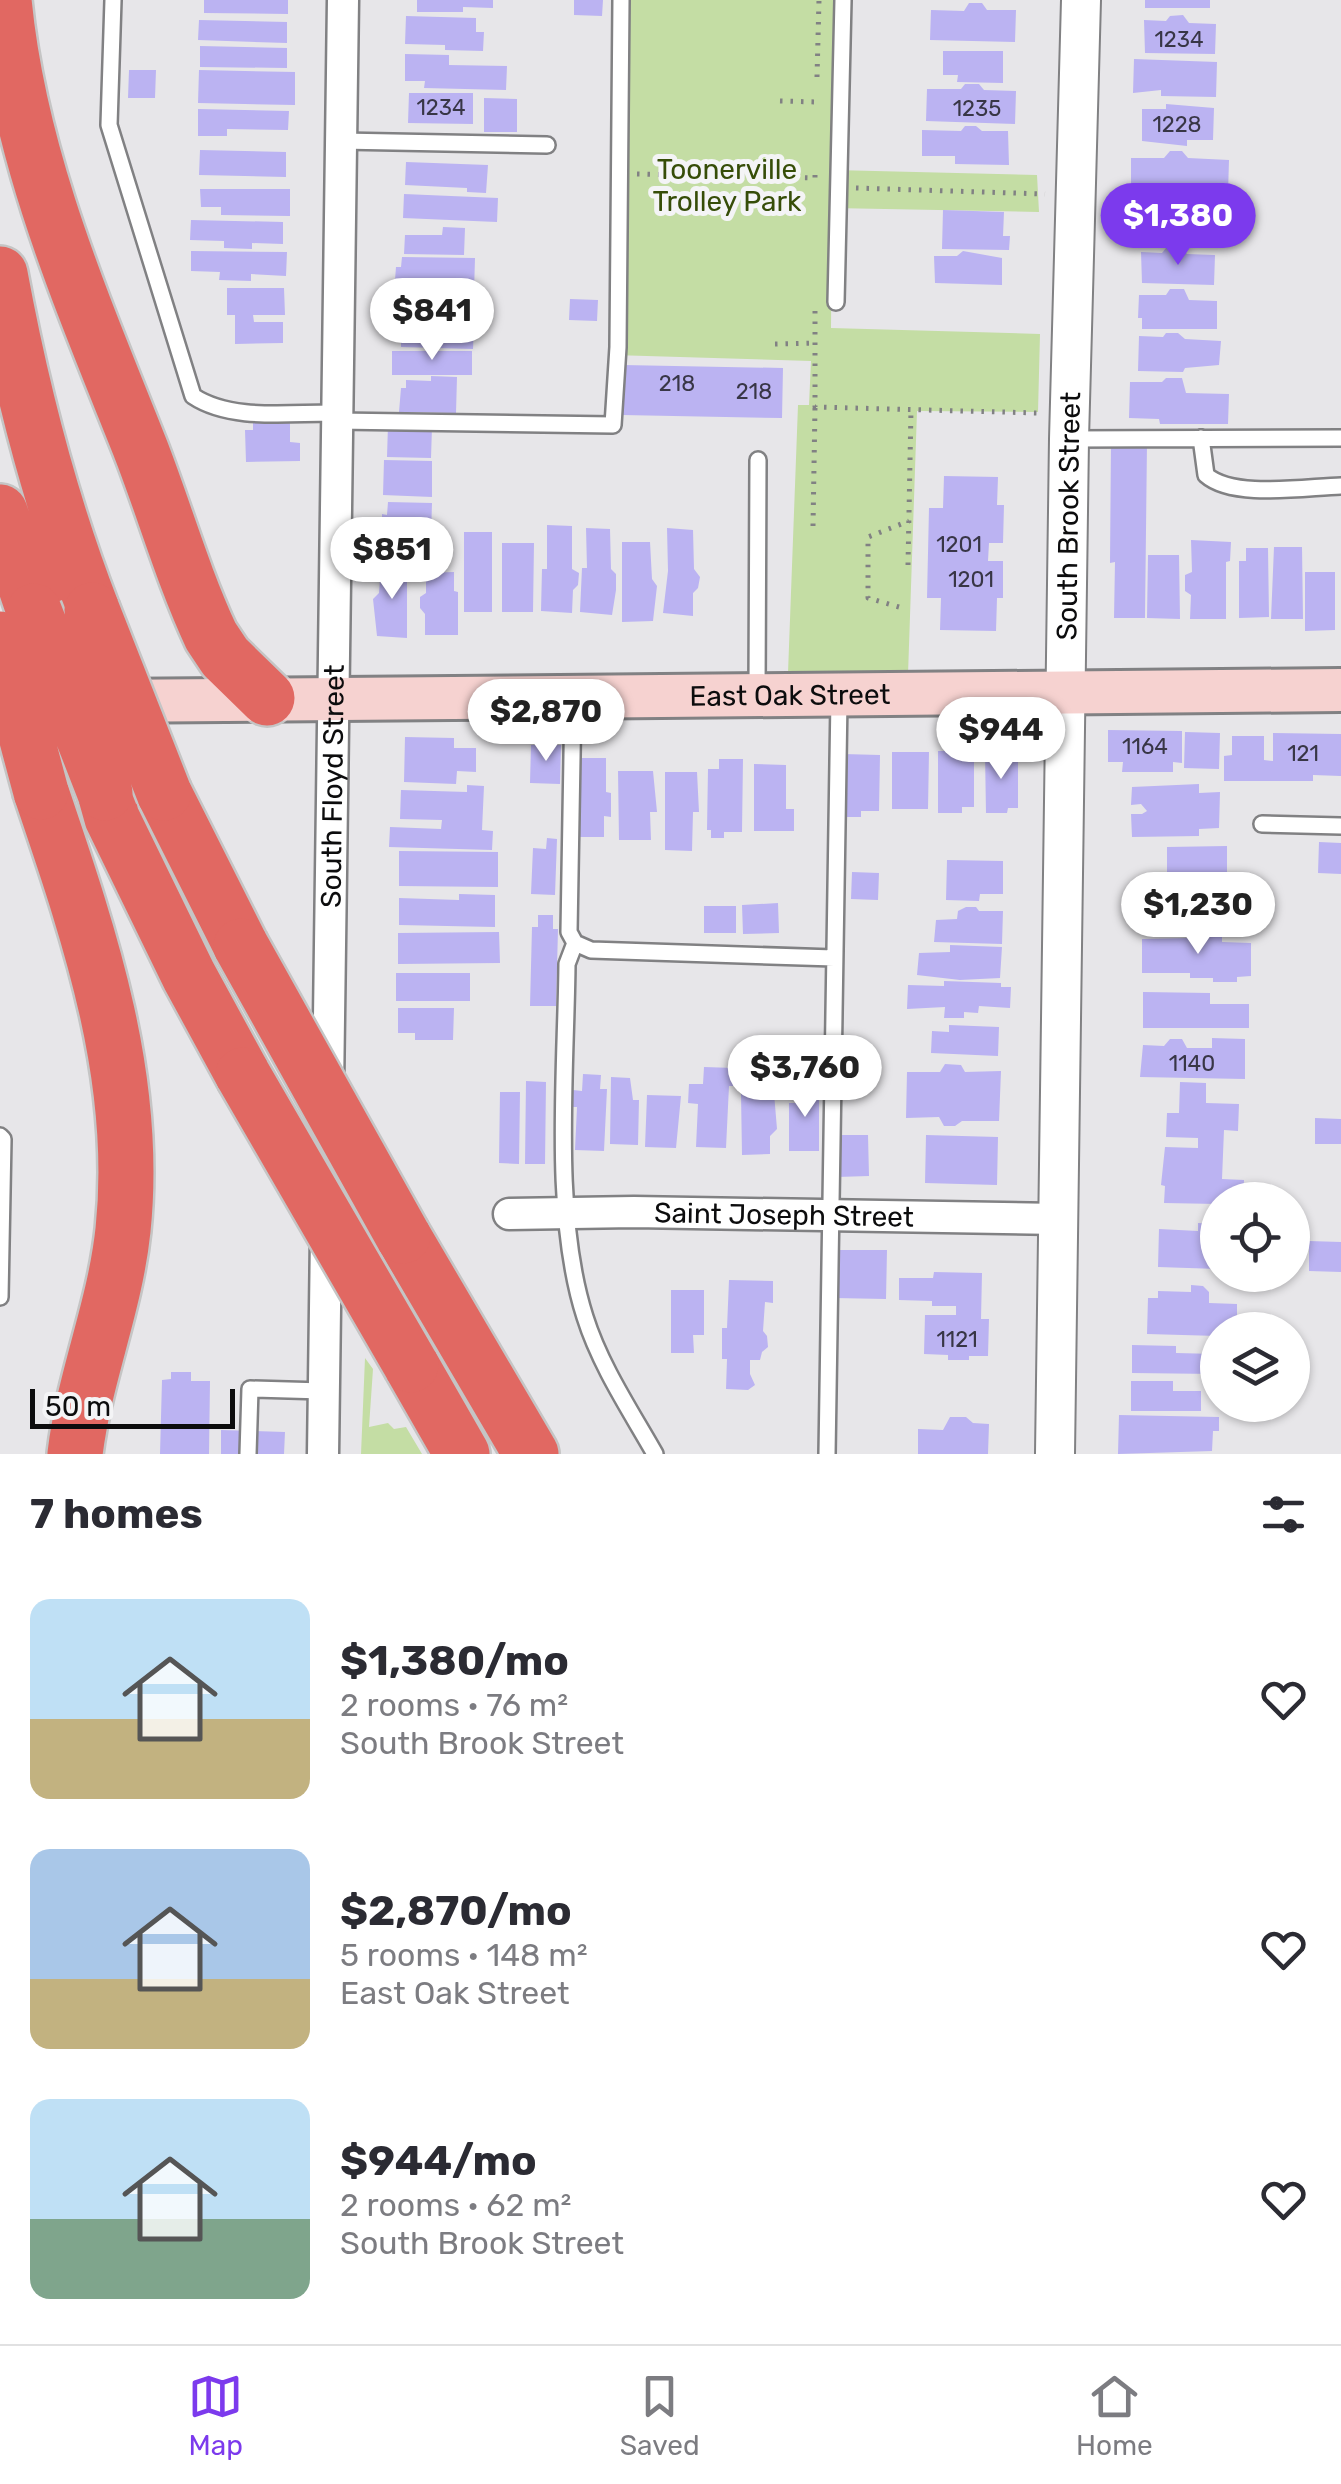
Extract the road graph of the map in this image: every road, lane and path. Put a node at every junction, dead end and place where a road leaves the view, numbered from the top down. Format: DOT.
graph roads {
  1 [pos="4,0"];
  2 [pos="113,0"];
  3 [pos="343,0"];
  4 [pos="621,0"];
  5 [pos="843,0"];
  6 [pos="1081,0"];
  7 [pos="780,101"];
  8 [pos="817,102"];
  9 [pos="341,141"];
  10 [pos="547,144"];
  11 [pos="632,174"];
  12 [pos="838,188"];
  13 [pos="1048,194"];
  14 [pos="0,274"];
  15 [pos="836,302"];
  16 [pos="815,307"];
  17 [pos="775,344"];
  18 [pos="815,344"];
  19 [pos="815,407"];
  20 [pos="911,410"];
  21 [pos="337,417"];
  22 [pos="1058,426"];
  23 [pos="1201,438"];
  24 [pos="1341,438"];
  25 [pos="758,460"];
  26 [pos="1341,486"];
  27 [pos="0,512"];
  28 [pos="909,522"];
  29 [pos="813,526"];
  30 [pos="908,565"];
  31 [pos="900,607"];
  32 [pos="17,625"];
  33 [pos="1341,690"];
  34 [pos="1065,694"];
  35 [pos="757,695"];
  36 [pos="839,695"];
  37 [pos="268,698"];
  38 [pos="333,698"];
  39 [pos="573,698"];
  40 [pos="0,703"];
  41 [pos="1262,824"];
  42 [pos="1341,826"];
  43 [pos="576,943"];
  44 [pos="834,958"];
  45 [pos="0,1136"];
  46 [pos="509,1214"];
  47 [pos="565,1214"];
  48 [pos="830,1215"];
  49 [pos="1058,1219"];
  50 [pos="0,1297"];
  51 [pos="323,1390"];
  52 [pos="74,1454"];
  53 [pos="248,1454"];
  54 [pos="323,1454"];
  55 [pos="462,1454"];
  56 [pos="530,1454"];
  57 [pos="655,1454"];
  58 [pos="827,1454"];
  59 [pos="1055,1454"];
  1 -- 37 [label="highway"];
  2 -- 21 [label="lane"];
  3 -- 9 [label="street, South Floyd Street"];
  4 -- 21 [label="lane"];
  5 -- 12 [label="lane"];
  6 -- 22 [label="street, South Brook Street"];
  7 -- 8 [label="path"];
  9 -- 10 [label="lane"];
  9 -- 21 [label="street, South Floyd Street"];
  11 -- 12 [label="path"];
  12 -- 13 [label="path"];
  12 -- 15 [label="lane"];
  14 -- 56 [label="highway, bridge"];
  16 -- 18 [label="path"];
  17 -- 18 [label="path"];
  18 -- 19 [label="path"];
  19 -- 20 [label="path"];
  19 -- 29 [label="path"];
  20 -- 22 [label="path"];
  20 -- 28 [label="path"];
  21 -- 38 [label="street, South Floyd Street"];
  22 -- 23 [label="lane"];
  22 -- 34 [label="street, South Brook Street"];
  23 -- 24 [label="lane"];
  23 -- 26 [label="lane"];
  25 -- 35 [label="lane"];
  27 -- 32 [label="highway"];
  28 -- 30 [label="path"];
  28 -- 31 [label="path"];
  32 -- 52 [label="highway, bridge"];
  32 -- 55 [label="highway, bridge"];
  33 -- 34 [label="main road, East Oak Street"];
  34 -- 36 [label="main road, East Oak Street"];
  34 -- 49 [label="street, South Brook Street"];
  35 -- 36 [label="main road, East Oak Street"];
  35 -- 39 [label="main road, East Oak Street"];
  36 -- 44 [label="lane"];
  37 -- 38 [label="main road, East Oak Street"];
  37 -- 40 [label="main road, East Oak Street"];
  38 -- 39 [label="main road, East Oak Street"];
  38 -- 51 [label="street, South Floyd Street"];
  39 -- 43 [label="lane"];
  41 -- 42 [label="lane"];
  43 -- 44 [label="lane"];
  43 -- 47 [label="lane"];
  44 -- 48 [label="lane"];
  45 -- 50 [label="lane"];
  46 -- 47 [label="street, Saint Joseph Street"];
  47 -- 48 [label="street, Saint Joseph Street"];
  47 -- 57 [label="lane"];
  48 -- 49 [label="street, Saint Joseph Street"];
  48 -- 58 [label="lane"];
  49 -- 59 [label="street, South Brook Street"];
  51 -- 53 [label="lane"];
  51 -- 54 [label="street, South Floyd Street"];
}
